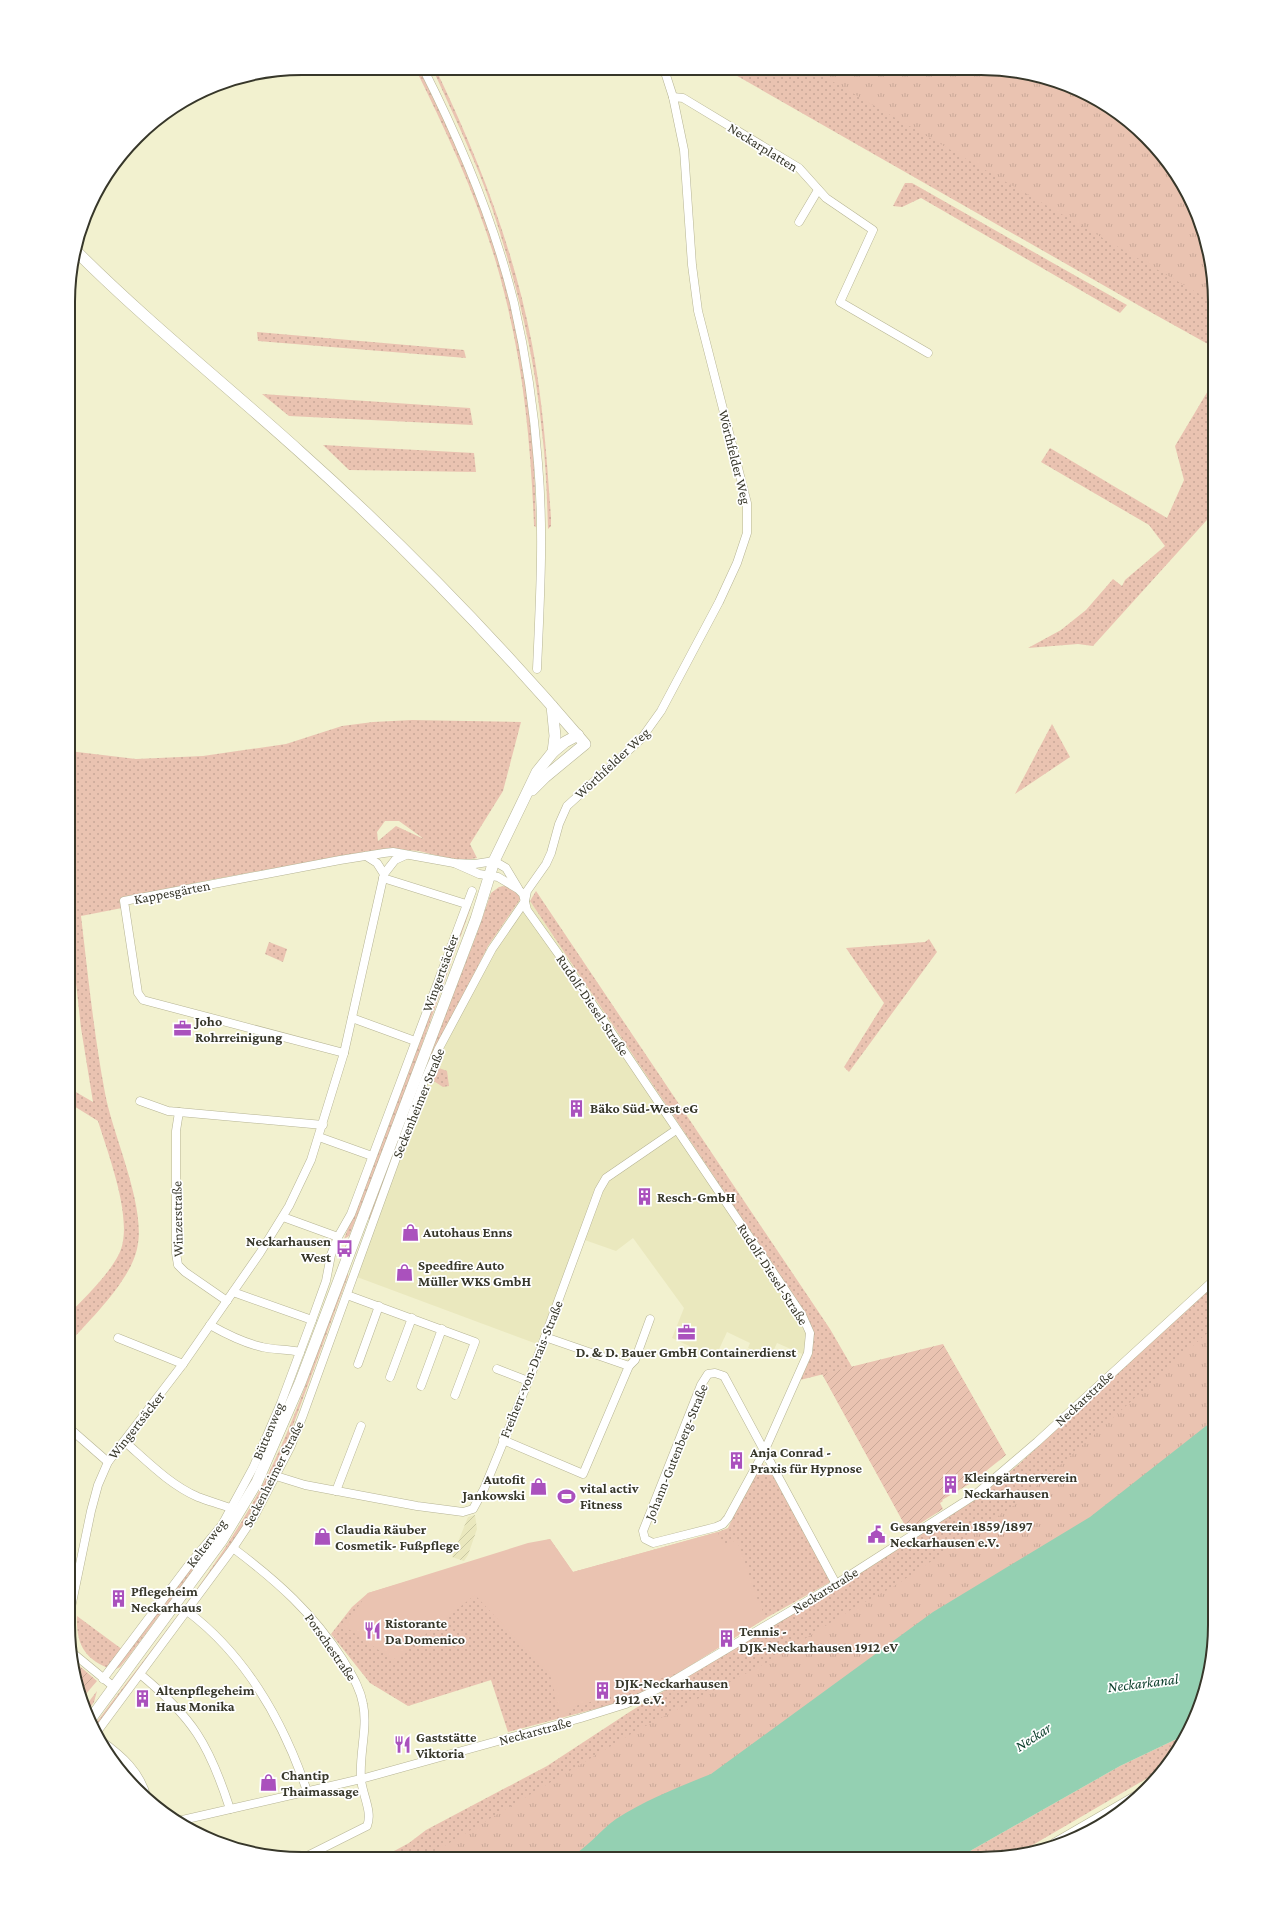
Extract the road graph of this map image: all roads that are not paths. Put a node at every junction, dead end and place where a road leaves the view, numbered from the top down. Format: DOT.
graph roads {
  1 [pos="426,75"];
  2 [pos="666,75"];
  3 [pos="673,98"];
  4 [pos="818,190"];
  5 [pos="799,222"];
  6 [pos="80,255"];
  7 [pos="928,353"];
  8 [pos="537,669"];
  9 [pos="552,706"];
  10 [pos="581,740"];
  11 [pos="553,752"];
  12 [pos="526,796"];
  13 [pos="406,855"];
  14 [pos="366,856"];
  15 [pos="494,861"];
  16 [pos="454,863"];
  17 [pos="383,876"];
  18 [pos="489,876"];
  19 [pos="518,889"];
  20 [pos="472,891"];
  21 [pos="525,901"];
  22 [pos="466,904"];
  23 [pos="352,1018"];
  24 [pos="415,1041"];
  25 [pos="344,1053"];
  26 [pos="140,1101"];
  27 [pos="179,1112"];
  28 [pos="323,1124"];
  29 [pos="676,1130"];
  30 [pos="319,1136"];
  31 [pos="372,1156"];
  32 [pos="283,1217"];
  33 [pos="338,1238"];
  34 [pos="1208,1285"];
  35 [pos="233,1292"];
  36 [pos="347,1295"];
  37 [pos="227,1301"];
  38 [pos="379,1306"];
  39 [pos="412,1318"];
  40 [pos="650,1319"];
  41 [pos="312,1320"];
  42 [pos="210,1325"];
  43 [pos="442,1329"];
  44 [pos="545,1337"];
  45 [pos="118,1338"];
  46 [pos="300,1352"];
  47 [pos="183,1364"];
  48 [pos="358,1364"];
  49 [pos="629,1366"];
  50 [pos="497,1369"];
  51 [pos="390,1377"];
  52 [pos="528,1381"];
  53 [pos="421,1386"];
  54 [pos="455,1395"];
  55 [pos="361,1426"];
  56 [pos="75,1433"];
  57 [pos="503,1440"];
  58 [pos="124,1441"];
  59 [pos="764,1452"];
  60 [pos="108,1462"];
  61 [pos="276,1476"];
  62 [pos="336,1491"];
  63 [pos="230,1508"];
  64 [pos="233,1548"];
  65 [pos="77,1576"];
  66 [pos="836,1584"];
  67 [pos="75,1586"];
  68 [pos="187,1611"];
  69 [pos="77,1657"];
  70 [pos="140,1674"];
  71 [pos="103,1679"];
  72 [pos="114,1687"];
  73 [pos="93,1715"];
  74 [pos="99,1729"];
  75 [pos="112,1750"];
  76 [pos="361,1779"];
  77 [pos="143,1788"];
  78 [pos="307,1791"];
  79 [pos="230,1809"];
  80 [pos="1108,1813"];
  81 [pos="185,1820"];
  82 [pos="1078,1831"];
  83 [pos="315,1852"];
  1 -- 8 [label="street"];
  2 -- 3 [label="street, Wörthfelder Weg"];
  3 -- 4 [label="street, Neckarplatten"];
  3 -- 21 [label="street, Wörthfelder Weg"];
  4 -- 5 [label="street"];
  4 -- 7 [label="street, Neckarplatten"];
  6 -- 9 [label="main road"];
  9 -- 10 [label="main road"];
  9 -- 11 [label="main road"];
  10 -- 11 [label="main road"];
  10 -- 12 [label="main road"];
  11 -- 12 [label="main road"];
  12 -- 15 [label="main road"];
  13 -- 14 [label="street, Kappesgärten"];
  13 -- 16 [label="street, Kappesgärten"];
  13 -- 17 [label="street, Wingertsäcker"];
  14 -- 17 [label="street"];
  14 -- 25 [label="street, Kappesgärten"];
  15 -- 16 [label="street, Kappesgärten"];
  15 -- 18 [label="main road"];
  15 -- 19 [label="street, Rudolf-Diesel-Straße"];
  16 -- 18 [label="street, Kappesgärten"];
  17 -- 22 [label="street"];
  17 -- 23 [label="street, Wingertsäcker"];
  18 -- 19 [label="street, Rudolf-Diesel-Straße"];
  18 -- 72 [label="main road"];
  19 -- 21 [label="street, Rudolf-Diesel-Straße"];
  20 -- 22 [label="street, Wingertsäcker"];
  21 -- 29 [label="street, Rudolf-Diesel-Straße"];
  21 -- 36 [label="street, Seckenheimer Straße"];
  22 -- 24 [label="street, Wingertsäcker"];
  23 -- 24 [label="street"];
  23 -- 25 [label="street, Wingertsäcker"];
  24 -- 31 [label="street, Wingertsäcker"];
  25 -- 28 [label="street, Wingertsäcker"];
  26 -- 27 [label="street"];
  27 -- 28 [label="street"];
  27 -- 37 [label="street, Winzerstraße"];
  28 -- 30 [label="street, Wingertsäcker"];
  29 -- 44 [label="street, Freiherr-von-Drais-Straße"];
  29 -- 59 [label="street, Rudolf-Diesel-Straße"];
  30 -- 31 [label="street"];
  30 -- 32 [label="street, Wingertsäcker"];
  31 -- 33 [label="street, Wingertsäcker"];
  32 -- 33 [label="street"];
  32 -- 35 [label="street, Wingertsäcker"];
  33 -- 41 [label="street, Wingertsäcker"];
  34 -- 66 [label="street, Neckarstraße"];
  35 -- 37 [label="street, Wingertsäcker"];
  35 -- 41 [label="street"];
  36 -- 38 [label="street"];
  36 -- 61 [label="street, Seckenheimer Straße"];
  37 -- 42 [label="street, Wingertsäcker"];
  38 -- 39 [label="street"];
  38 -- 48 [label="street"];
  39 -- 43 [label="street"];
  39 -- 51 [label="street"];
  40 -- 49 [label="street"];
  41 -- 46 [label="street, Büttenweg"];
  42 -- 46 [label="street"];
  42 -- 47 [label="street, Wingertsäcker"];
  43 -- 53 [label="street"];
  43 -- 54 [label="street"];
  44 -- 49 [label="street"];
  44 -- 52 [label="street, Freiherr-von-Drais-Straße"];
  45 -- 47 [label="street"];
  46 -- 63 [label="street, Büttenweg"];
  47 -- 58 [label="street, Wingertsäcker"];
  49 -- 57 [label="street"];
  50 -- 52 [label="street"];
  52 -- 57 [label="street, Freiherr-von-Drais-Straße"];
  55 -- 62 [label="street"];
  56 -- 60 [label="street"];
  57 -- 62 [label="street, Freiherr-von-Drais-Straße"];
  58 -- 60 [label="street, Wingertsäcker"];
  58 -- 63 [label="street, Kelterweg"];
  59 -- 59 [label="street, Johann-Gutenberg-Straße"];
  59 -- 66 [label="street, Johann-Gutenberg-Straße"];
  60 -- 65 [label="street, Wingertsäcker"];
  61 -- 62 [label="street, Freiherr-von-Drais-Straße"];
  61 -- 64 [label="street, Seckenheimer Straße"];
  63 -- 71 [label="street, Kelterweg"];
  64 -- 68 [label="street, Seckenheimer Straße"];
  64 -- 76 [label="street, Porschestraße"];
  65 -- 67 [label="street, Wingertsäcker"];
  66 -- 76 [label="street, Neckarstraße"];
  68 -- 70 [label="street, Seckenheimer Straße"];
  68 -- 78 [label="street"];
  69 -- 71 [label="street"];
  70 -- 74 [label="street, Seckenheimer Straße"];
  70 -- 79 [label="street"];
  71 -- 72 [label="street"];
  72 -- 73 [label="main road"];
  75 -- 77 [label="street"];
  76 -- 78 [label="street, Neckarstraße"];
  76 -- 83 [label="street, Porschestraße"];
  78 -- 79 [label="street, Neckarstraße"];
  79 -- 81 [label="street, Neckarstraße"];
  80 -- 82 [label="main road"];
}
